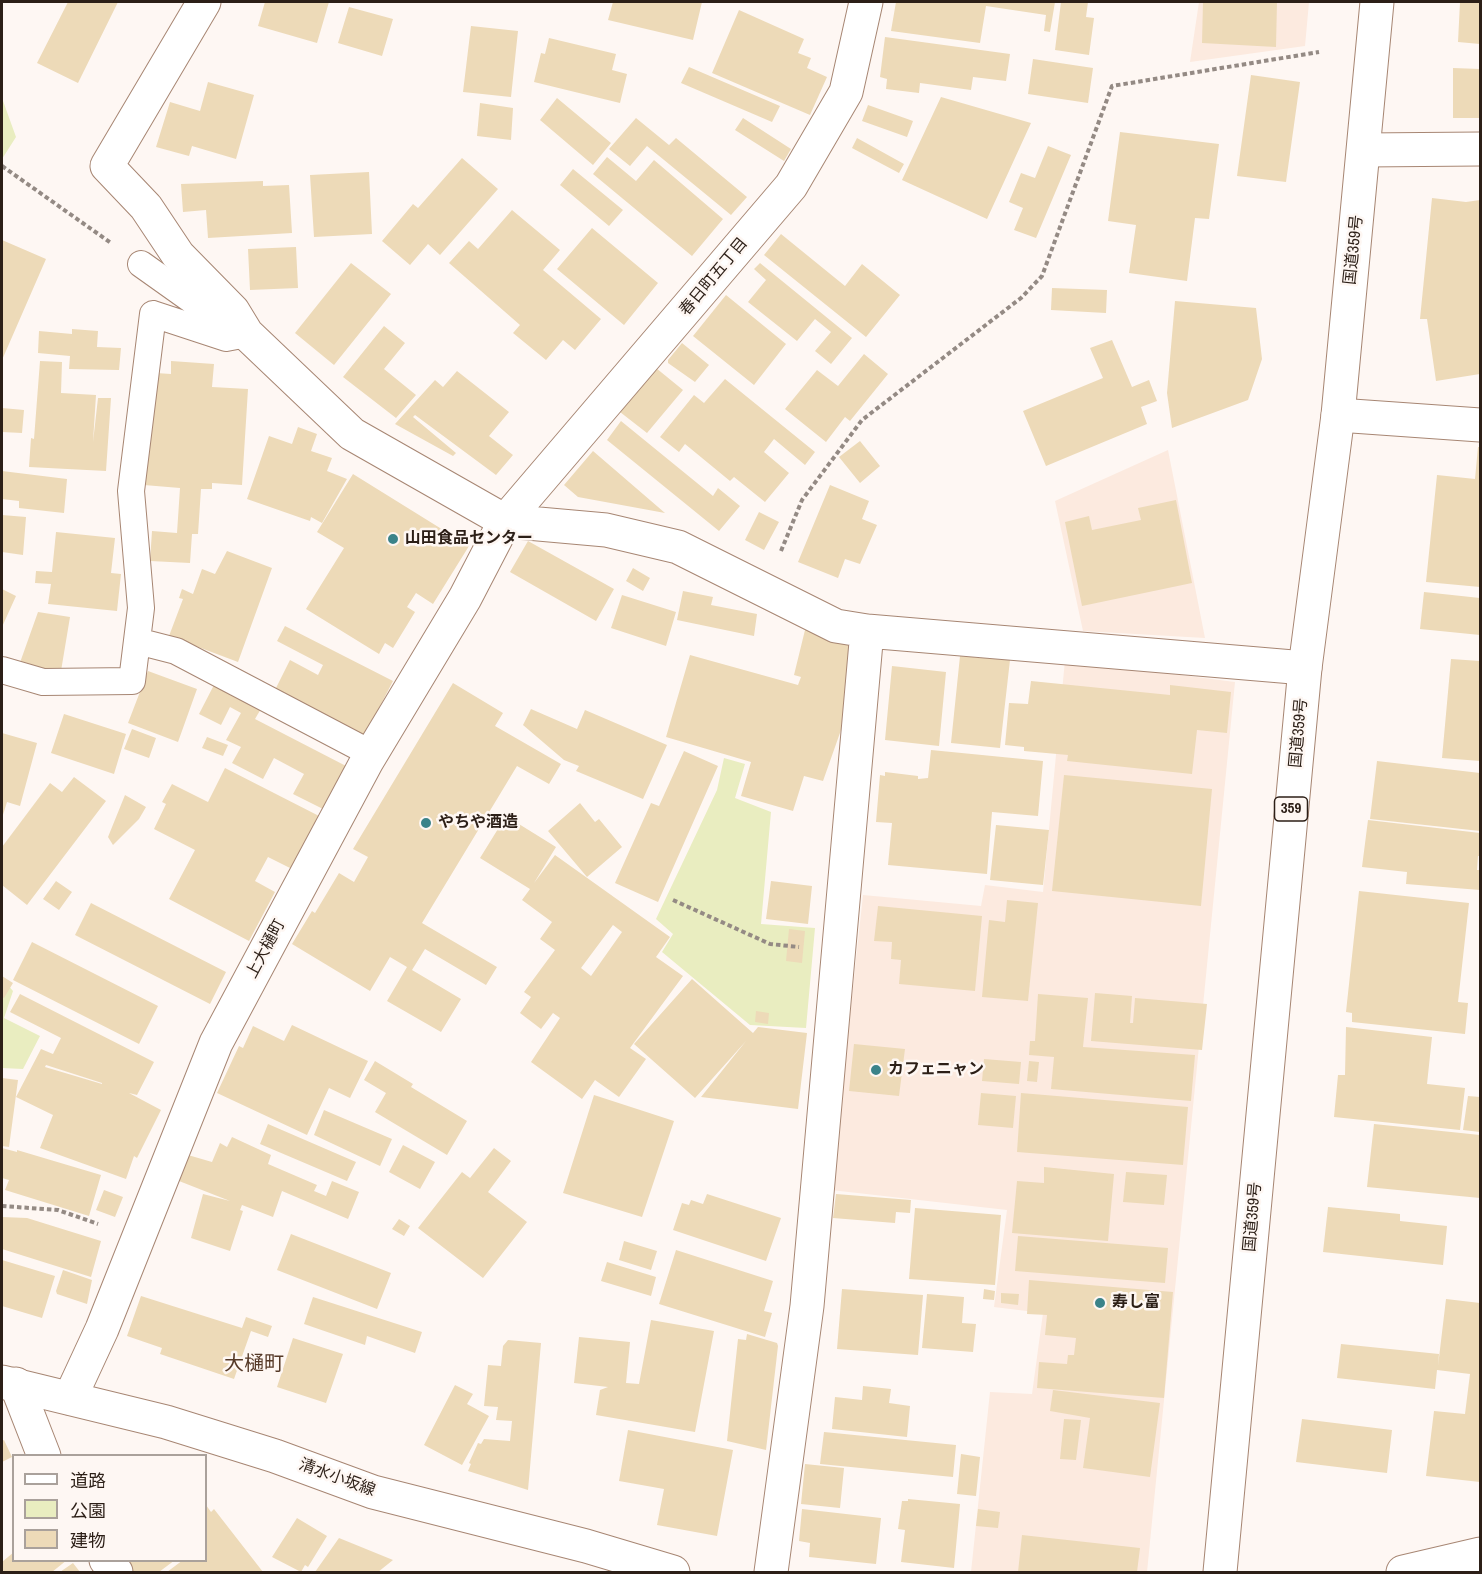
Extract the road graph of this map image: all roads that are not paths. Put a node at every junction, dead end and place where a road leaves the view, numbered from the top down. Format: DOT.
graph roads {
  1 [pos="204,2"];
  2 [pos="866,2"];
  3 [pos="1377,2"];
  4 [pos="1480,149"];
  5 [pos="1364,150"];
  6 [pos="141,264"];
  7 [pos="243,328"];
  8 [pos="1338,415"];
  9 [pos="1480,425"];
  10 [pos="505,521"];
  11 [pos="867,631"];
  12 [pos="137,641"];
  13 [pos="1305,668"];
  14 [pos="2,670"];
  15 [pos="372,754"];
  16 [pos="9,1383"];
  17 [pos="70,1398"];
  18 [pos="44,1454"];
  19 [pos="1480,1554"];
  20 [pos="673,1572"];
  21 [pos="771,1572"];
  22 [pos="1220,1572"];
  23 [pos="1402,1572"];
  1 -- 7 [label="main road"];
  2 -- 10 [label="main road, 春日町五丁目"];
  3 -- 5 [label="main road, 国道359号 / 359"];
  4 -- 5 [label="main road"];
  5 -- 8 [label="main road, 国道359号 / 359"];
  6 -- 7 [label="lane"];
  7 -- 10 [label="main road"];
  7 -- 12 [label="lane"];
  8 -- 9 [label="main road"];
  8 -- 13 [label="main road, 国道359号 / 359"];
  10 -- 11 [label="main road"];
  10 -- 15 [label="main road, 上大樋町"];
  11 -- 13 [label="main road"];
  11 -- 21 [label="main road"];
  12 -- 14 [label="lane"];
  12 -- 15 [label="lane"];
  13 -- 22 [label="main road, 国道359号 / 359"];
  15 -- 17 [label="main road, 上大樋町"];
  16 -- 17 [label="main road, 清水小坂線"];
  16 -- 18 [label="main road"];
  17 -- 20 [label="main road, 清水小坂線"];
  19 -- 23 [label="main road"];
}
